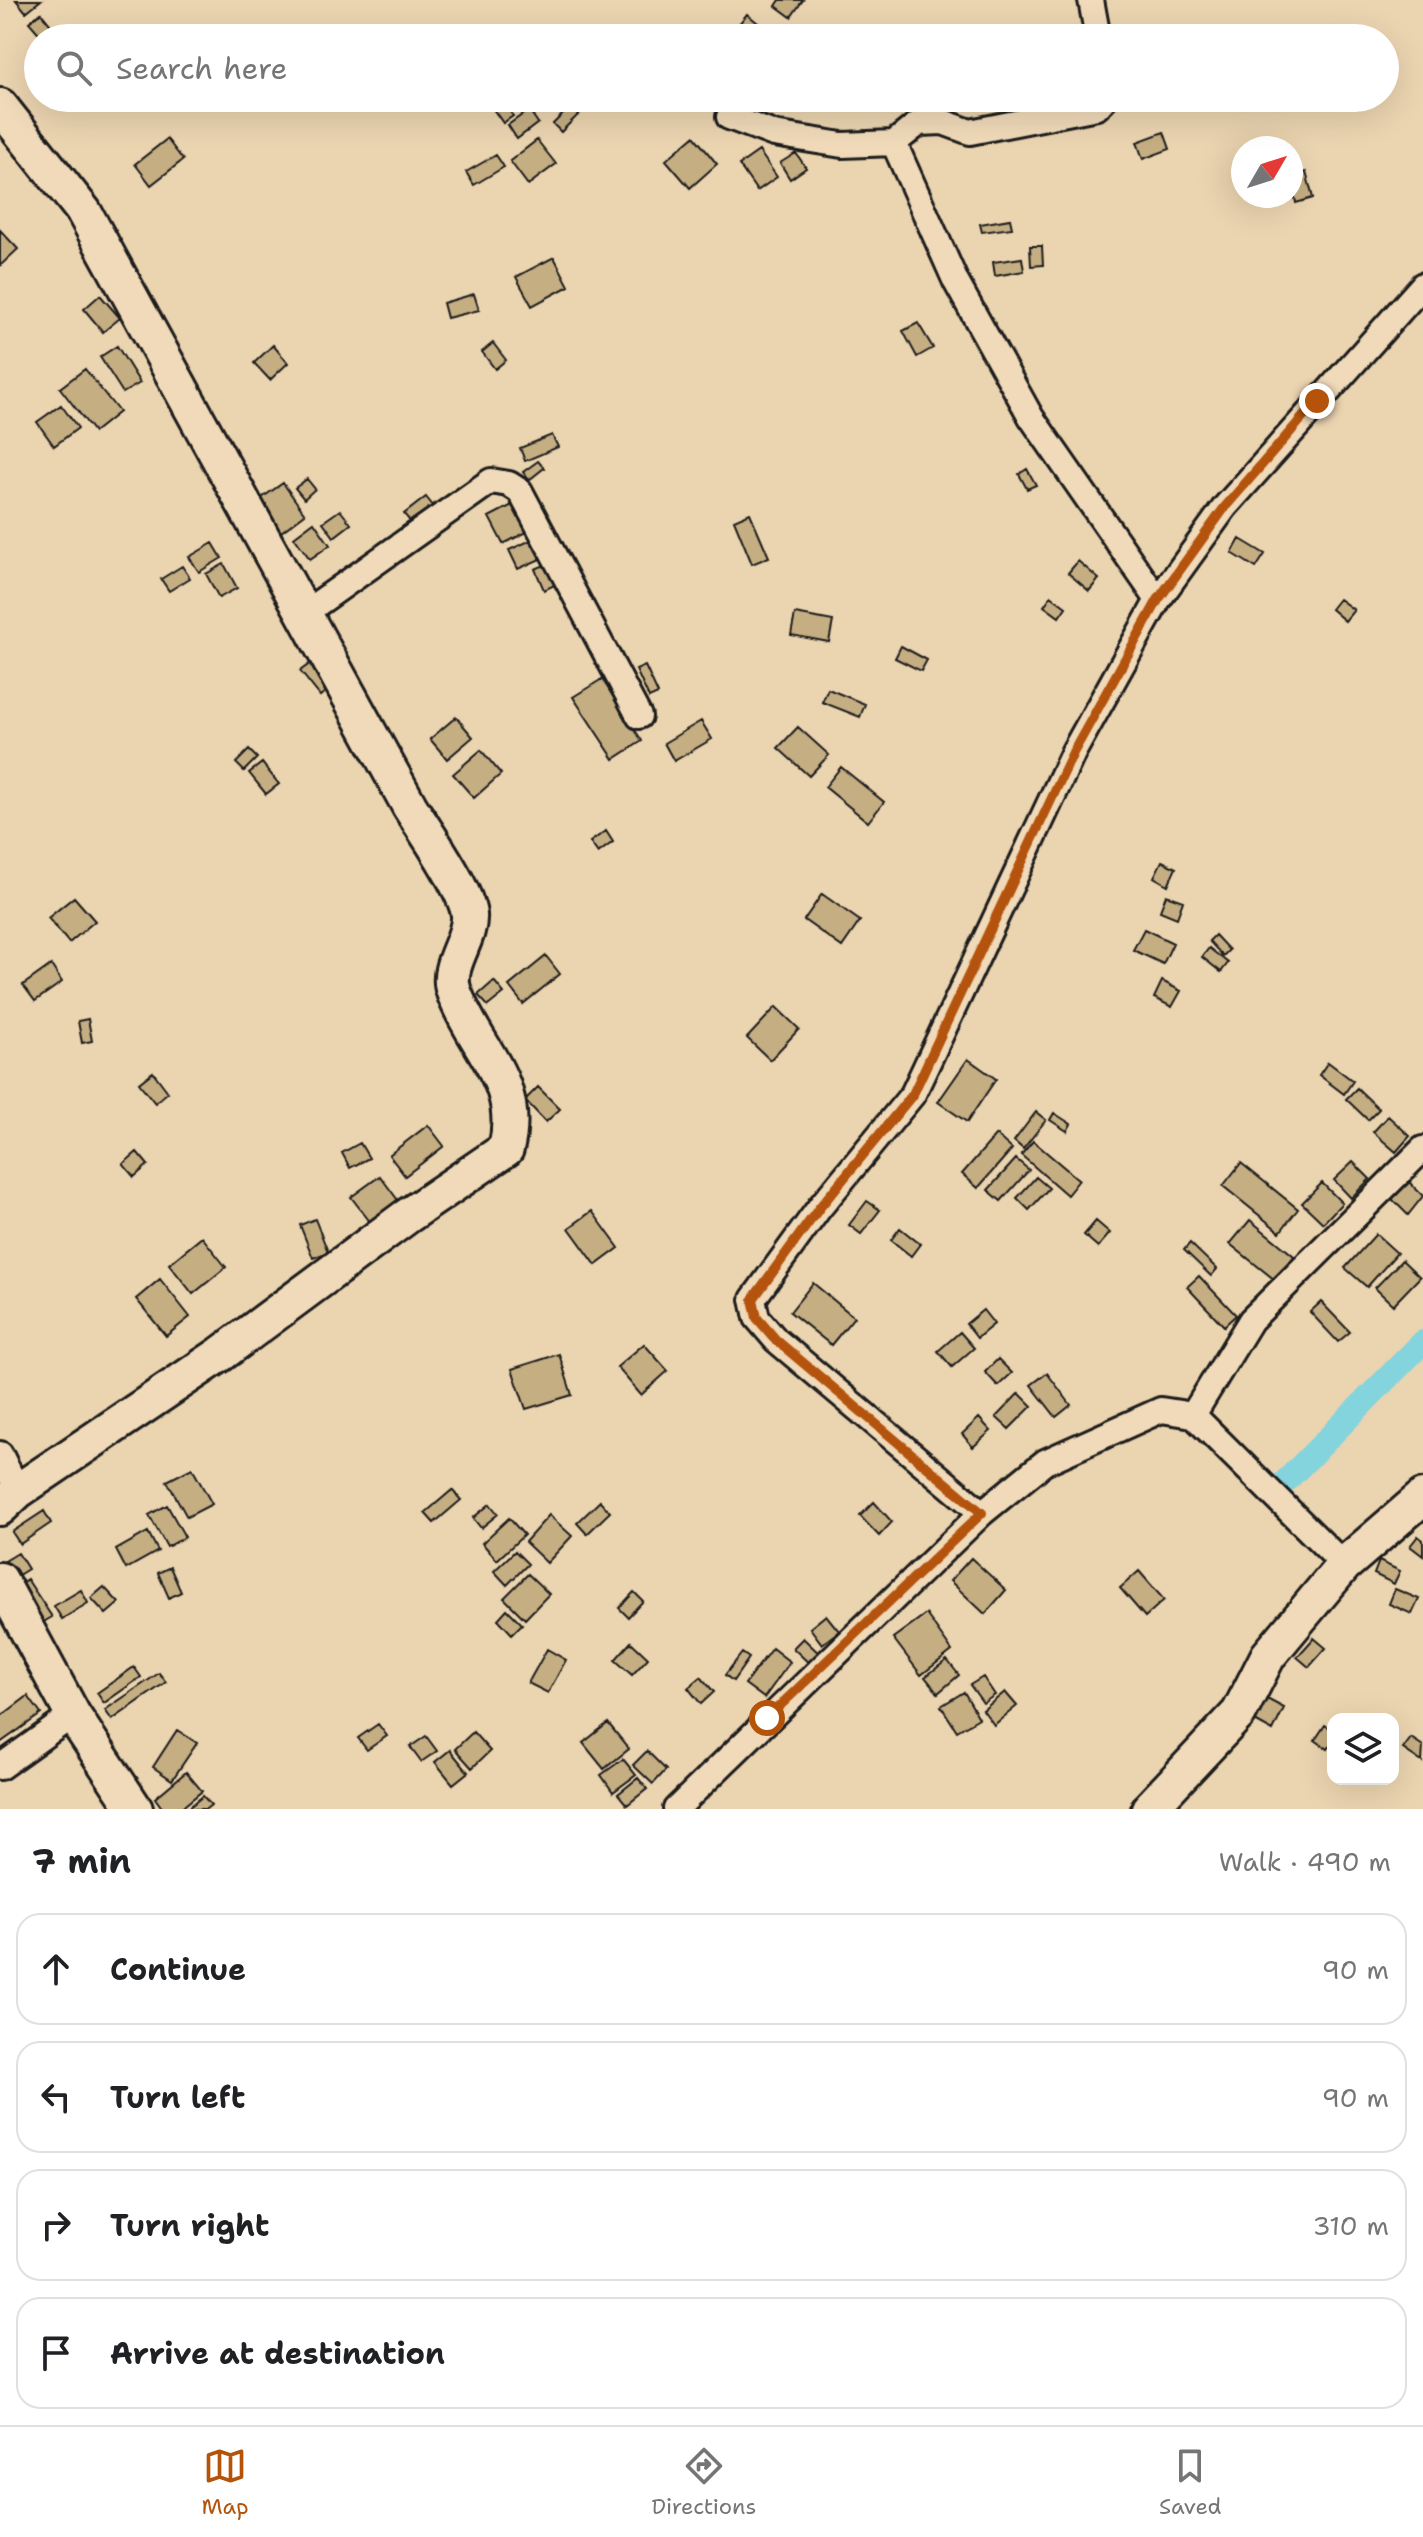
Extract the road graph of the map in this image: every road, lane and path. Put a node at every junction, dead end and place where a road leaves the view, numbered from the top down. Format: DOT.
graph roads {
  1 [pos="1091,0"];
  2 [pos="1095,24"];
  3 [pos="0,106"];
  4 [pos="1074,112"];
  5 [pos="729,117"];
  6 [pos="894,143"];
  7 [pos="1423,285"];
  8 [pos="1158,600"];
  9 [pos="306,612"];
  10 [pos="639,716"];
  11 [pos="1423,1149"];
  12 [pos="1193,1415"];
  13 [pos="0,1454"];
  14 [pos="1423,1497"];
  15 [pos="9,1500"];
  16 [pos="982,1513"];
  17 [pos="1344,1565"];
  18 [pos="0,1580"];
  19 [pos="73,1715"];
  20 [pos="0,1767"];
  21 [pos="135,1809"];
  22 [pos="676,1809"];
  23 [pos="1149,1809"];
  1 -- 2 [label="street"];
  3 -- 9 [label="main road"];
  4 -- 6 [label="street"];
  5 -- 6 [label="street"];
  6 -- 8 [label="street"];
  7 -- 8 [label="street"];
  8 -- 16 [label="street"];
  9 -- 10 [label="street"];
  9 -- 15 [label="main road"];
  11 -- 12 [label="street"];
  12 -- 16 [label="street"];
  12 -- 17 [label="street"];
  13 -- 15 [label="street"];
  14 -- 17 [label="main road"];
  16 -- 22 [label="street"];
  17 -- 23 [label="main road"];
  18 -- 19 [label="main road"];
  19 -- 20 [label="street"];
  19 -- 21 [label="main road"];
}
